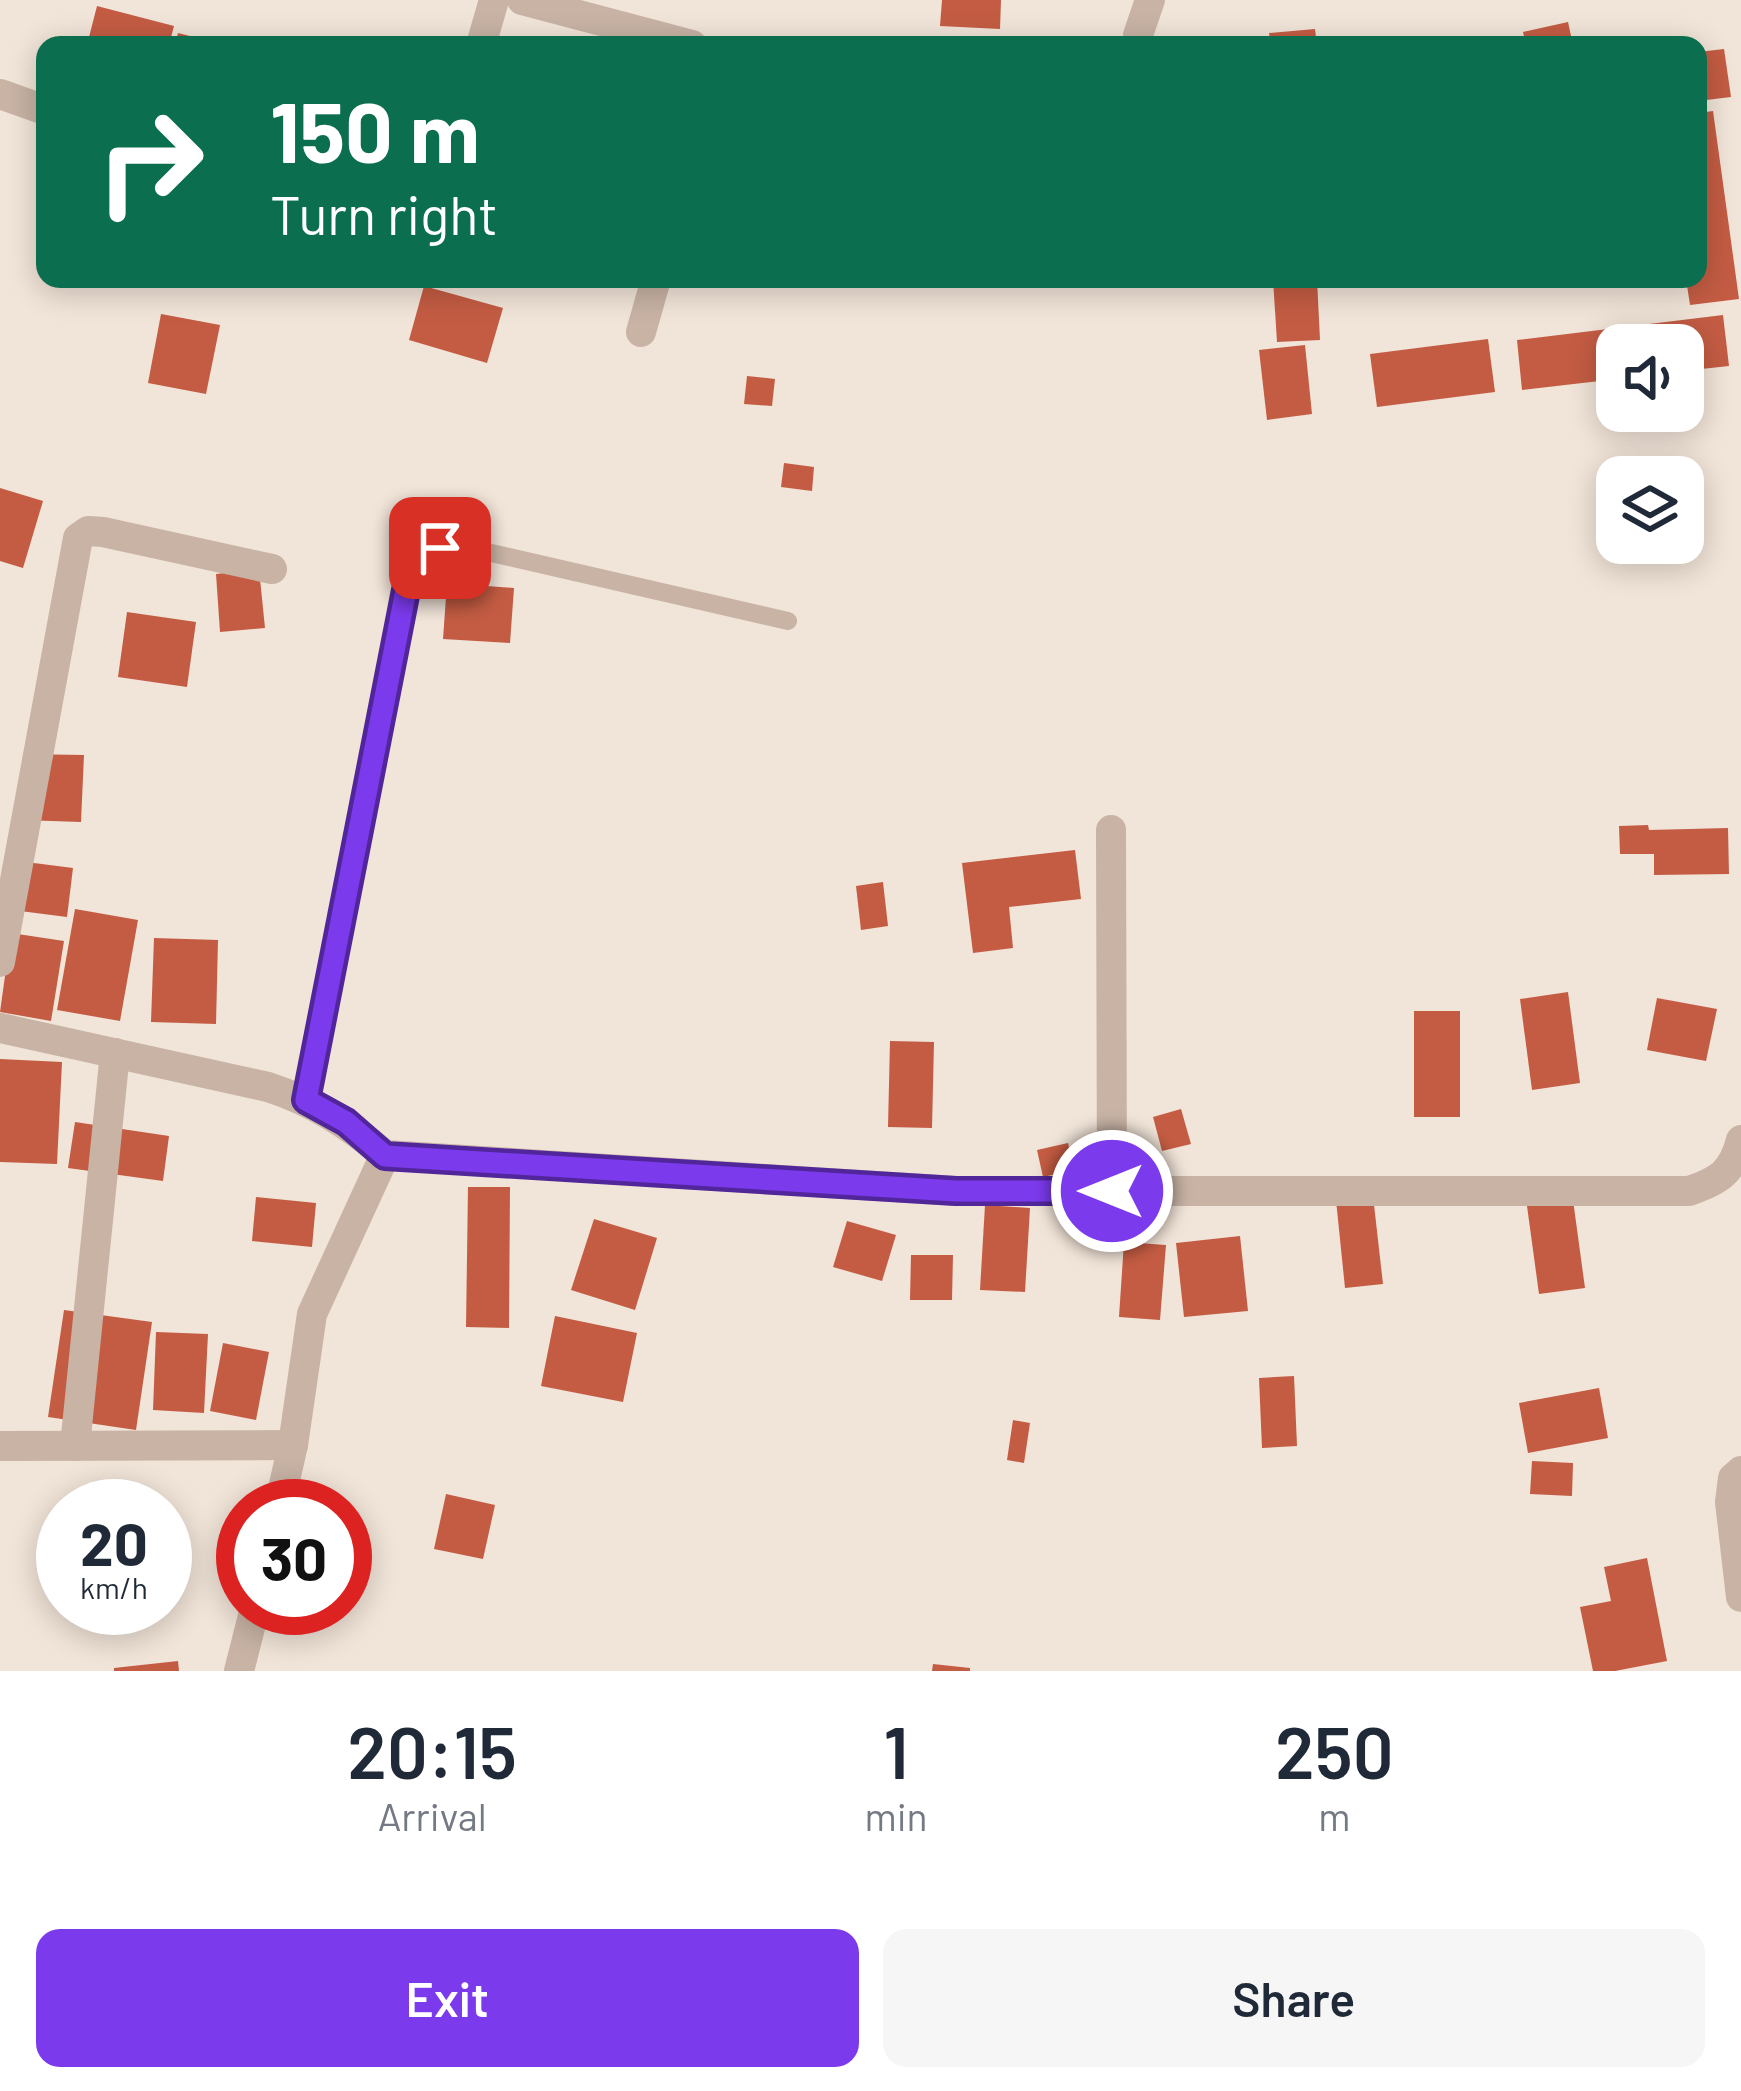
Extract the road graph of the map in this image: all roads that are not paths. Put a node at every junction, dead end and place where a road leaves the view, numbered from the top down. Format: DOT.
graph roads {
  1 [pos="494,0"];
  2 [pos="522,0"];
  3 [pos="1150,0"];
  4 [pos="1138,35"];
  5 [pos="484,36"];
  6 [pos="658,36"];
  7 [pos="0,94"];
  8 [pos="36,107"];
  9 [pos="653,288"];
  10 [pos="641,332"];
  11 [pos="272,568"];
  12 [pos="788,621"];
  13 [pos="1111,830"];
  14 [pos="0,962"];
  15 [pos="0,1028"];
  16 [pos="116,1053"];
  17 [pos="306,1100"];
  18 [pos="1741,1140"];
  19 [pos="385,1156"];
  20 [pos="1112,1191"];
  21 [pos="293,1445"];
  22 [pos="0,1446"];
  23 [pos="75,1446"];
  24 [pos="1741,1471"];
  25 [pos="285,1479"];
  26 [pos="1741,1597"];
  27 [pos="248,1635"];
  28 [pos="239,1671"];
  1 -- 5 [label="street"];
  2 -- 6 [label="street"];
  3 -- 4 [label="street"];
  7 -- 8 [label="street"];
  9 -- 10 [label="street"];
  11 -- 14 [label="street"];
  12 -- 17 [label="lane"];
  13 -- 20 [label="street"];
  15 -- 16 [label="street"];
  16 -- 17 [label="street"];
  16 -- 23 [label="street"];
  17 -- 19 [label="street"];
  18 -- 20 [label="street"];
  19 -- 20 [label="street"];
  19 -- 21 [label="street"];
  21 -- 23 [label="street"];
  21 -- 25 [label="street"];
  22 -- 23 [label="street"];
  24 -- 26 [label="street"];
  27 -- 28 [label="street"];
}
